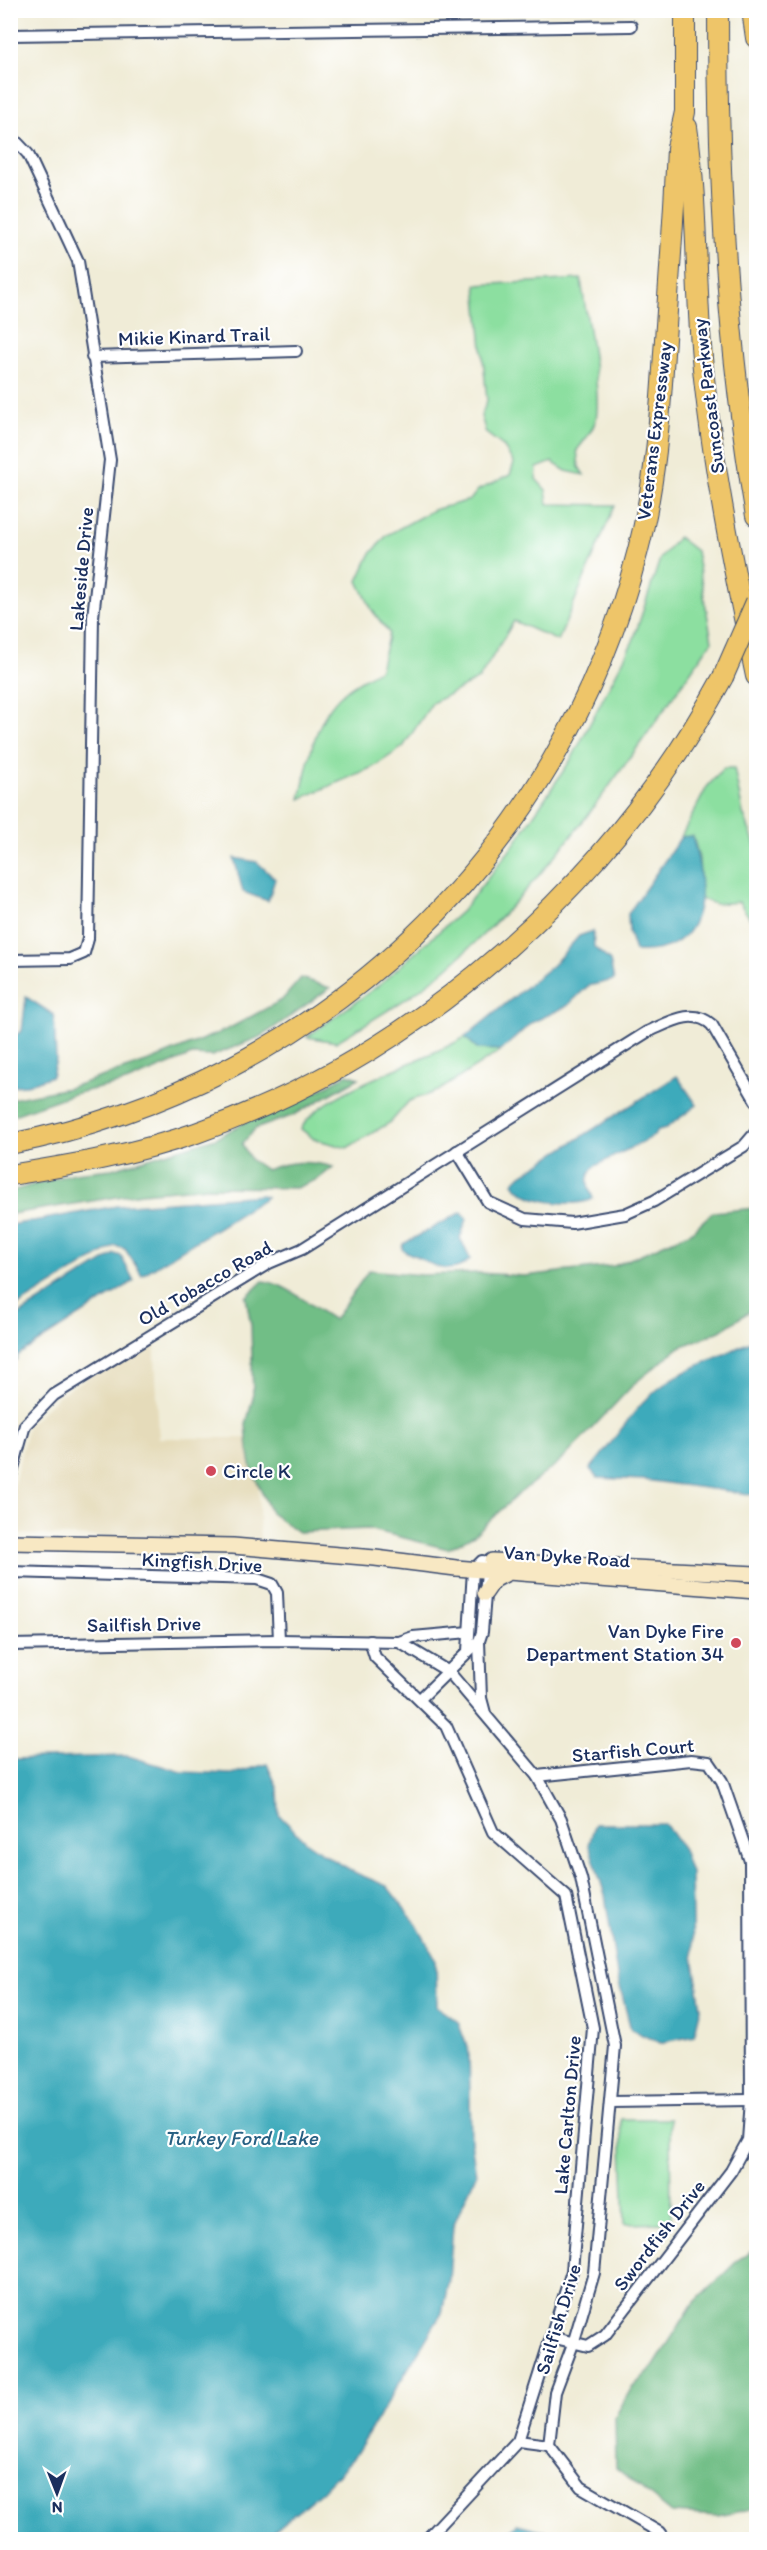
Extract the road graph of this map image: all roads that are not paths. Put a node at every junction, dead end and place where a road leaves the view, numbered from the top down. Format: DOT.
graph roads {
  1 [pos="685,10"];
  2 [pos="718,10"];
  3 [pos="752,10"];
  4 [pos="631,26"];
  5 [pos="10,35"];
  6 [pos="756,38"];
  7 [pos="685,112"];
  8 [pos="10,135"];
  9 [pos="296,351"];
  10 [pos="92,357"];
  11 [pos="756,516"];
  12 [pos="756,602"];
  13 [pos="756,676"];
  14 [pos="10,960"];
  15 [pos="756,1101"];
  16 [pos="756,1132"];
  17 [pos="10,1144"];
  18 [pos="457,1151"];
  19 [pos="10,1175"];
  20 [pos="10,1479"];
  21 [pos="10,1542"];
  22 [pos="481,1567"];
  23 [pos="10,1572"];
  24 [pos="509,1572"];
  25 [pos="756,1574"];
  26 [pos="756,1591"];
  27 [pos="485,1593"];
  28 [pos="469,1632"];
  29 [pos="279,1640"];
  30 [pos="370,1641"];
  31 [pos="479,1641"];
  32 [pos="399,1642"];
  33 [pos="10,1645"];
  34 [pos="468,1651"];
  35 [pos="449,1672"];
  36 [pos="420,1699"];
  37 [pos="486,1716"];
  38 [pos="537,1776"];
  39 [pos="751,2100"];
  40 [pos="611,2102"];
  41 [pos="551,2337"];
  42 [pos="573,2344"];
  43 [pos="518,2441"];
  44 [pos="549,2445"];
  45 [pos="426,2540"];
  46 [pos="665,2540"];
  1 -- 7 [label="highway, Veterans Expressway"];
  2 -- 11 [label="highway, Suncoast Parkway"];
  3 -- 6 [label="highway"];
  4 -- 5 [label="street"];
  7 -- 13 [label="highway, Suncoast Parkway"];
  7 -- 17 [label="highway, Veterans Expressway"];
  8 -- 10 [label="street, Lakeside Drive"];
  9 -- 10 [label="street, Mikie Kinard Trail"];
  10 -- 14 [label="street, Lakeside Drive"];
  12 -- 19 [label="highway, bridge"];
  15 -- 18 [label="street, Old Tobacco Road"];
  16 -- 18 [label="street"];
  18 -- 20 [label="street, Old Tobacco Road"];
  21 -- 22 [label="main road, Van Dyke Road"];
  22 -- 24 [label="main road, Van Dyke Road"];
  22 -- 25 [label="main road, Van Dyke Road"];
  22 -- 27 [label="street"];
  22 -- 28 [label="street"];
  23 -- 29 [label="street, Kingfish Drive"];
  24 -- 26 [label="main road, Van Dyke Road"];
  24 -- 27 [label="main road"];
  27 -- 31 [label="street"];
  28 -- 32 [label="street"];
  28 -- 34 [label="street"];
  29 -- 30 [label="street"];
  29 -- 33 [label="street, Sailfish Drive"];
  30 -- 32 [label="street"];
  30 -- 36 [label="street, Lake Carlton Drive"];
  31 -- 34 [label="street"];
  31 -- 37 [label="street"];
  32 -- 35 [label="street"];
  34 -- 35 [label="street"];
  35 -- 36 [label="street"];
  35 -- 37 [label="street"];
  36 -- 41 [label="street, Lake Carlton Drive"];
  37 -- 38 [label="street"];
  38 -- 39 [label="street, Starfish Court"];
  38 -- 40 [label="street, Sailfish Drive"];
  39 -- 40 [label="street"];
  39 -- 42 [label="street, Swordfish Drive"];
  40 -- 42 [label="street, Sailfish Drive"];
  41 -- 42 [label="street"];
  41 -- 43 [label="street, Lake Carlton Drive"];
  42 -- 44 [label="street, Sailfish Drive"];
  43 -- 44 [label="street"];
  43 -- 45 [label="street, Lake Carlton Drive"];
  44 -- 46 [label="street"];
}
